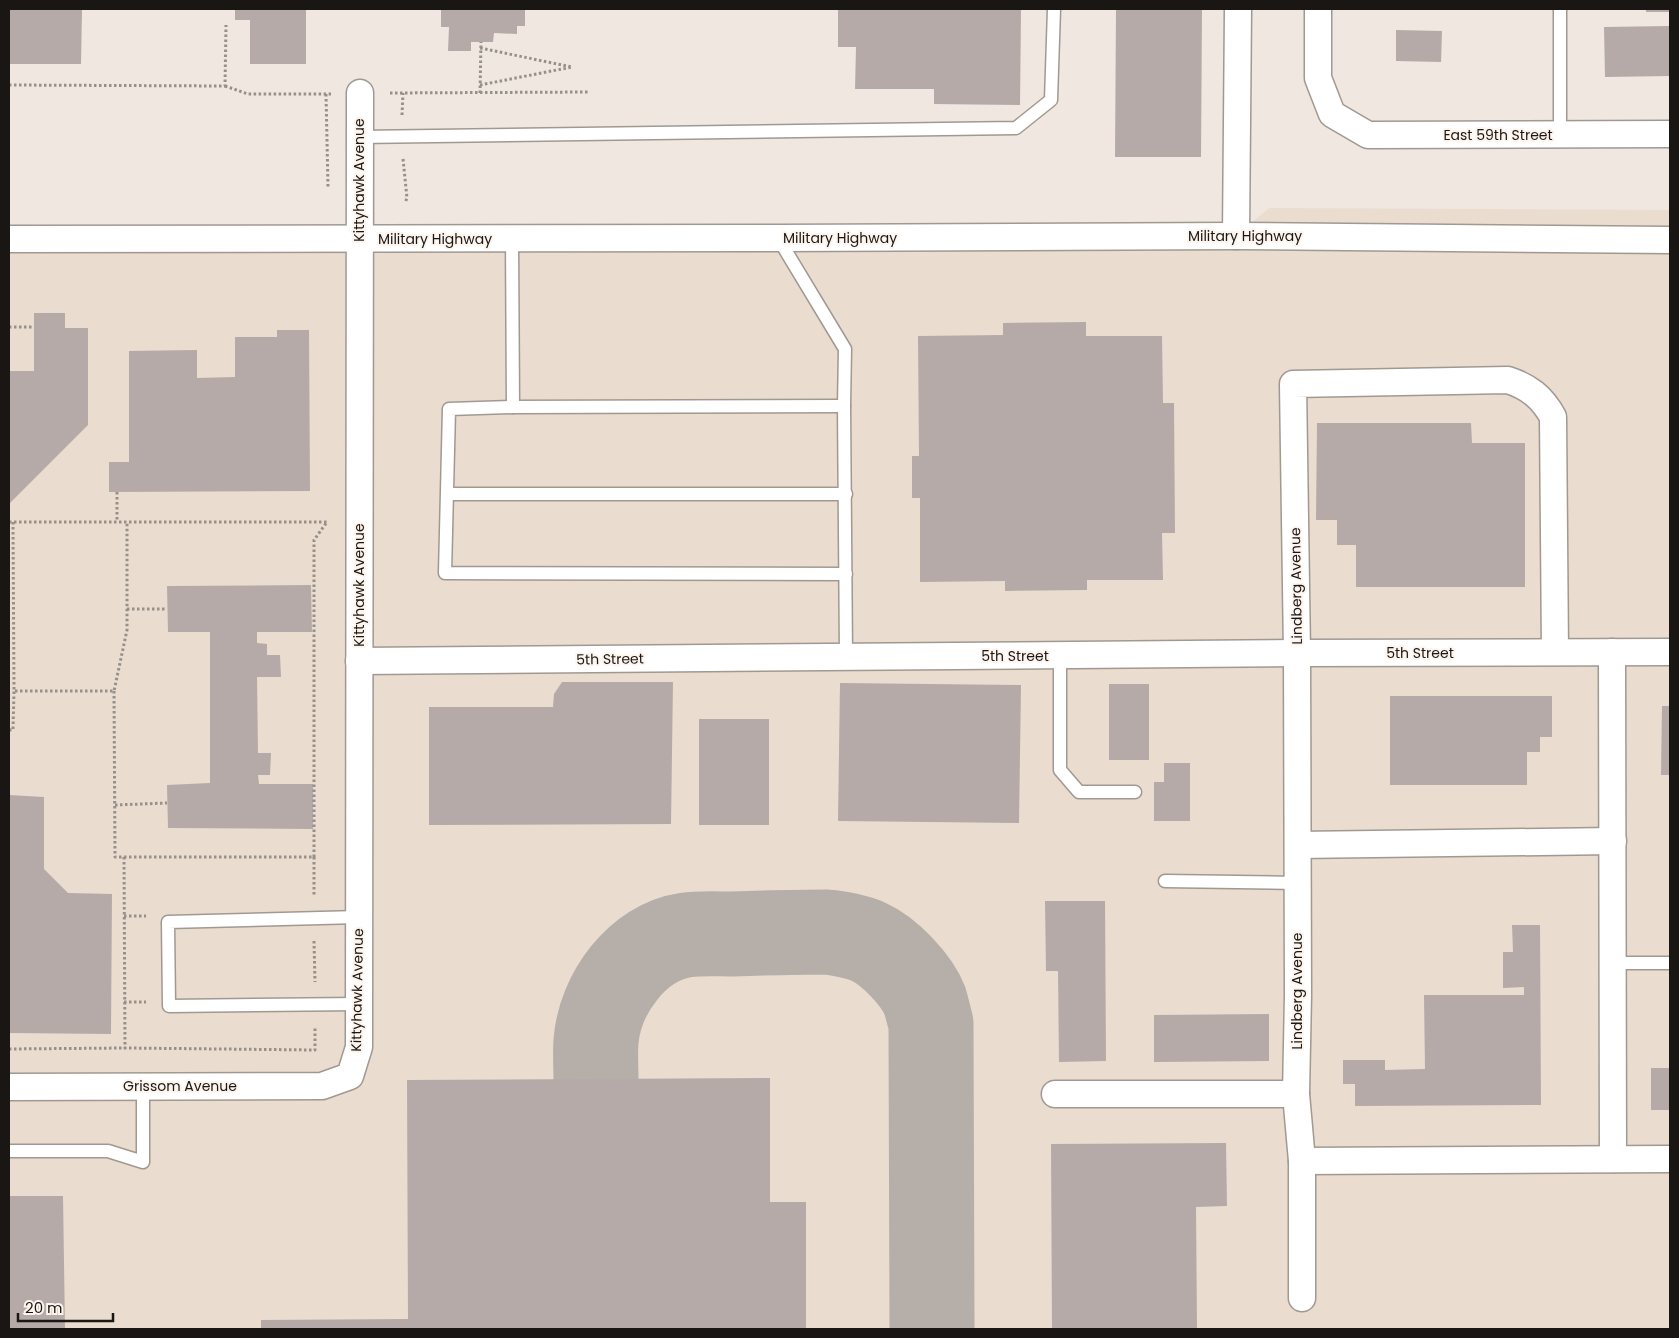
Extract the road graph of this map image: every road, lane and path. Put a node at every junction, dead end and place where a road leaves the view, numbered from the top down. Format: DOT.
graph roads {
  1 [pos="1054,9"];
  2 [pos="1238,9"];
  3 [pos="1318,9"];
  4 [pos="1560,9"];
  5 [pos="226,25"];
  6 [pos="481,42"];
  7 [pos="480,48"];
  8 [pos="9,85"];
  9 [pos="480,85"];
  10 [pos="225,86"];
  11 [pos="589,92"];
  12 [pos="360,93"];
  13 [pos="480,93"];
  14 [pos="326,94"];
  15 [pos="1670,134"];
  16 [pos="1560,135"];
  17 [pos="359,137"];
  18 [pos="328,196"];
  19 [pos="1236,236"];
  20 [pos="778,238"];
  21 [pos="9,239"];
  22 [pos="358,239"];
  23 [pos="512,239"];
  24 [pos="1670,240"];
  25 [pos="9,327"];
  26 [pos="34,327"];
  27 [pos="844,406"];
  28 [pos="513,407"];
  29 [pos="116,492"];
  30 [pos="448,494"];
  31 [pos="846,494"];
  32 [pos="358,521"];
  33 [pos="11,522"];
  34 [pos="116,522"];
  35 [pos="127,522"];
  36 [pos="327,522"];
  37 [pos="846,574"];
  38 [pos="127,609"];
  39 [pos="167,609"];
  40 [pos="1555,652"];
  41 [pos="1612,652"];
  42 [pos="1670,652"];
  43 [pos="1297,653"];
  44 [pos="846,656"];
  45 [pos="1060,656"];
  46 [pos="359,661"];
  47 [pos="14,691"];
  48 [pos="114,691"];
  49 [pos="9,730"];
  50 [pos="1135,792"];
  51 [pos="167,803"];
  52 [pos="115,805"];
  53 [pos="1613,841"];
  54 [pos="1298,845"];
  55 [pos="1165,881"];
  56 [pos="1297,883"];
  57 [pos="359,917"];
  58 [pos="1670,962"];
  59 [pos="1612,963"];
  60 [pos="359,1004"];
  61 [pos="125,1048"];
  62 [pos="9,1049"];
  63 [pos="350,1076"];
  64 [pos="143,1086"];
  65 [pos="9,1087"];
  66 [pos="1055,1094"];
  67 [pos="1296,1094"];
  68 [pos="9,1152"];
  69 [pos="1612,1159"];
  70 [pos="1670,1160"];
  71 [pos="1302,1161"];
  72 [pos="1302,1298"];
  1 -- 17 [label="lane"];
  2 -- 19 [label="street"];
  3 -- 16 [label="street, East 59th Street"];
  4 -- 16 [label="lane"];
  5 -- 10 [label="path"];
  6 -- 7 [label="path"];
  7 -- 9 [label="path"];
  7 -- 9 [label="path"];
  8 -- 10 [label="path"];
  9 -- 13 [label="path"];
  10 -- 14 [label="path"];
  11 -- 13 [label="path"];
  12 -- 13 [label="path"];
  12 -- 14 [label="path"];
  12 -- 17 [label="street, Kittyhawk Avenue"];
  14 -- 18 [label="path"];
  15 -- 16 [label="street, East 59th Street"];
  17 -- 22 [label="street, Kittyhawk Avenue"];
  19 -- 20 [label="street, Military Highway"];
  19 -- 24 [label="street, Military Highway"];
  20 -- 23 [label="street, Military Highway"];
  20 -- 27 [label="lane"];
  21 -- 22 [label="street, Military Highway"];
  22 -- 23 [label="street, Military Highway"];
  22 -- 32 [label="street, Kittyhawk Avenue"];
  23 -- 28 [label="lane"];
  25 -- 26 [label="path"];
  27 -- 28 [label="lane"];
  27 -- 31 [label="lane"];
  28 -- 30 [label="lane"];
  29 -- 34 [label="path"];
  30 -- 31 [label="lane"];
  30 -- 37 [label="lane"];
  31 -- 37 [label="lane"];
  32 -- 36 [label="path"];
  32 -- 46 [label="street, Kittyhawk Avenue"];
  33 -- 34 [label="path"];
  33 -- 47 [label="path"];
  34 -- 35 [label="path"];
  35 -- 36 [label="path"];
  35 -- 38 [label="path"];
  36 -- 52 [label="path"];
  37 -- 44 [label="lane"];
  38 -- 39 [label="path"];
  38 -- 48 [label="path"];
  40 -- 41 [label="street, 5th Street"];
  40 -- 43 [label="street, 5th Street"];
  40 -- 43 [label="street, Lindberg Avenue"];
  41 -- 42 [label="street, 5th Street"];
  41 -- 53 [label="street"];
  43 -- 45 [label="street, 5th Street"];
  43 -- 54 [label="street, Lindberg Avenue"];
  44 -- 45 [label="street, 5th Street"];
  44 -- 46 [label="street, 5th Street"];
  45 -- 50 [label="lane"];
  46 -- 57 [label="street, Kittyhawk Avenue"];
  47 -- 48 [label="path"];
  47 -- 49 [label="path"];
  48 -- 52 [label="path"];
  51 -- 52 [label="path"];
  53 -- 54 [label="street"];
  53 -- 59 [label="street"];
  54 -- 56 [label="street, Lindberg Avenue"];
  55 -- 56 [label="lane"];
  56 -- 67 [label="street, Lindberg Avenue"];
  57 -- 60 [label="street, Kittyhawk Avenue"];
  57 -- 60 [label="lane"];
  58 -- 59 [label="lane"];
  59 -- 69 [label="street"];
  60 -- 63 [label="street, Kittyhawk Avenue"];
  61 -- 62 [label="path"];
  63 -- 64 [label="street, Grissom Avenue"];
  64 -- 65 [label="street, Grissom Avenue"];
  64 -- 68 [label="lane"];
  66 -- 67 [label="street"];
  67 -- 71 [label="street, Lindberg Avenue"];
  69 -- 70 [label="street"];
  69 -- 71 [label="street"];
  71 -- 72 [label="street, Lindberg Avenue"];
}
